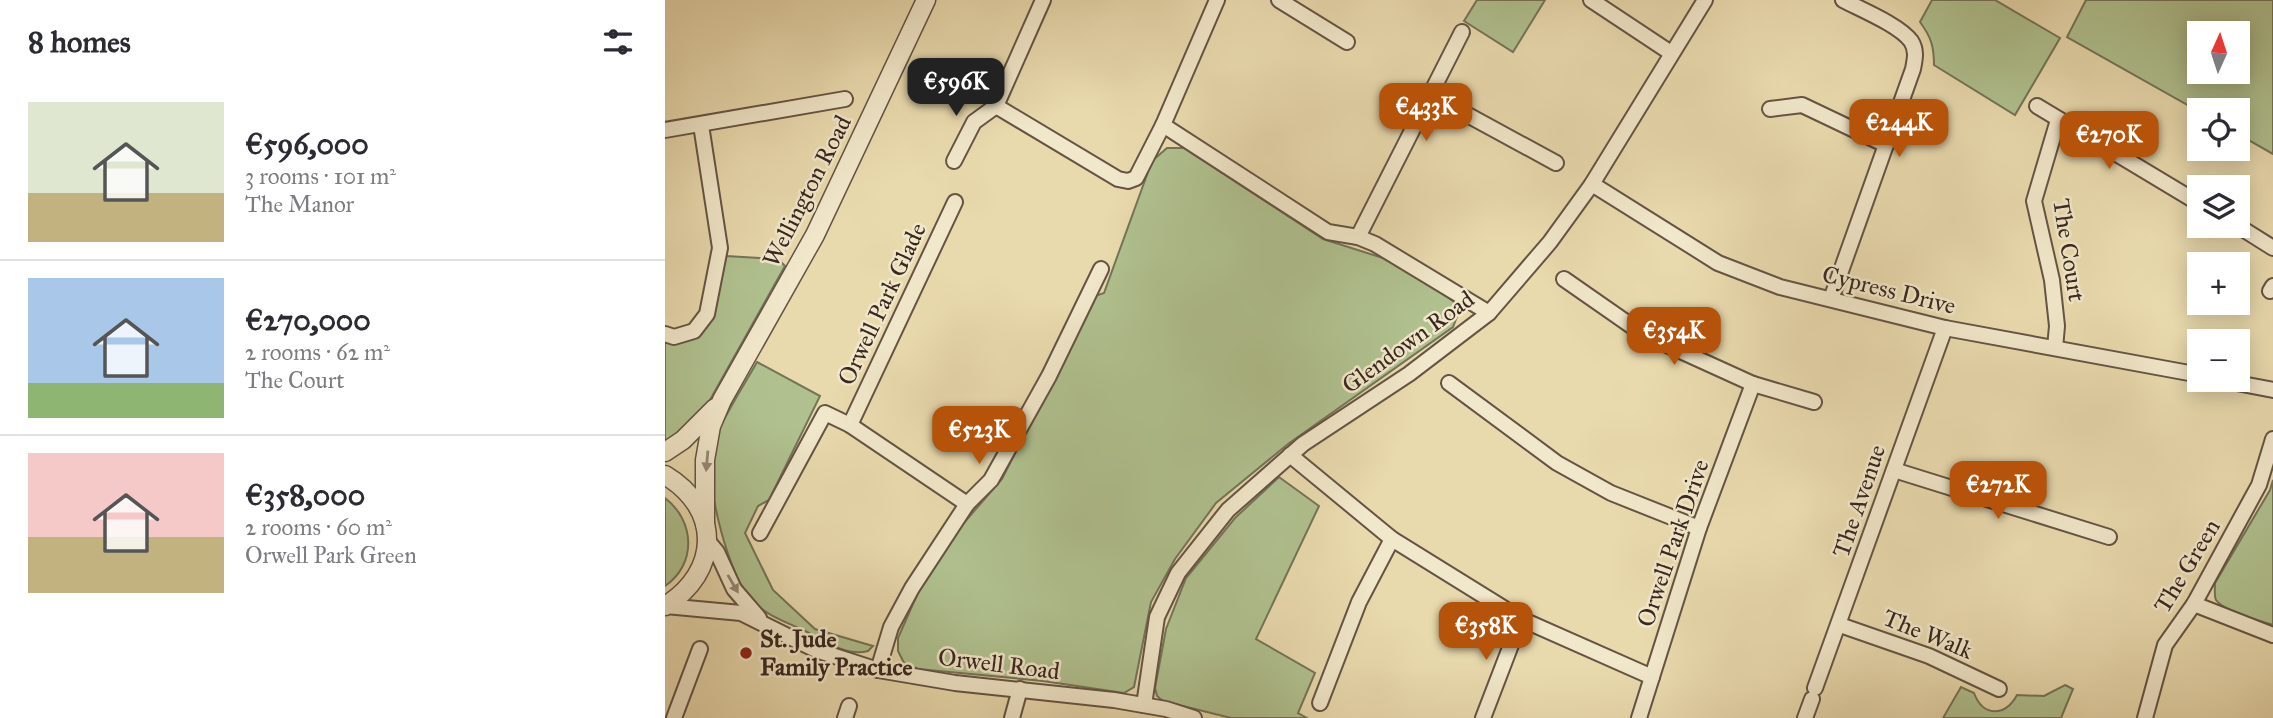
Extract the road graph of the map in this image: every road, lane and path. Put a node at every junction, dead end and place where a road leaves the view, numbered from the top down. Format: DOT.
graph roads {
  1 [pos="926,0"];
  2 [pos="1043,0"];
  3 [pos="1217,0"];
  4 [pos="1279,0"];
  5 [pos="1591,0"];
  6 [pos="1705,0"];
  7 [pos="1843,0"];
  8 [pos="1462,32"];
  9 [pos="1347,42"];
  10 [pos="1671,53"];
  11 [pos="1431,95"];
  12 [pos="845,99"];
  13 [pos="996,106"];
  14 [pos="2037,106"];
  15 [pos="1770,109"];
  16 [pos="2058,120"];
  17 [pos="701,125"];
  18 [pos="1163,125"];
  19 [pos="665,130"];
  20 [pos="1886,145"];
  21 [pos="954,161"];
  22 [pos="1556,163"];
  23 [pos="1592,184"];
  24 [pos="2187,196"];
  25 [pos="955,202"];
  26 [pos="2250,234"];
  27 [pos="1358,237"];
  28 [pos="2273,248"];
  29 [pos="1101,269"];
  30 [pos="1564,279"];
  31 [pos="1831,299"];
  32 [pos="1489,313"];
  33 [pos="1945,328"];
  34 [pos="669,335"];
  35 [pos="2055,348"];
  36 [pos="2187,373"];
  37 [pos="1449,383"];
  38 [pos="1753,384"];
  39 [pos="2250,386"];
  40 [pos="2273,390"];
  41 [pos="722,400"];
  42 [pos="1814,402"];
  43 [pos="850,425"];
  44 [pos="2273,439"];
  45 [pos="665,452"];
  46 [pos="1290,455"];
  47 [pos="1894,470"];
  48 [pos="665,475"];
  49 [pos="967,504"];
  50 [pos="1699,528"];
  51 [pos="706,532"];
  52 [pos="760,533"];
  53 [pos="2109,537"];
  54 [pos="1392,539"];
  55 [pos="2195,604"];
  56 [pos="665,606"];
  57 [pos="1521,619"];
  58 [pos="764,624"];
  59 [pos="1840,625"];
  60 [pos="2273,635"];
  61 [pos="700,649"];
  62 [pos="878,670"];
  63 [pos="1652,677"];
  64 [pos="1020,689"];
  65 [pos="1999,689"];
  66 [pos="1320,704"];
  67 [pos="1145,705"];
  68 [pos="674,718"];
  69 [pos="1012,718"];
  70 [pos="1194,718"];
  71 [pos="1483,718"];
  72 [pos="1639,718"];
  73 [pos="1805,718"];
  74 [pos="2145,718"];
  1 -- 41 [label="street, Wellington Road"];
  2 -- 13 [label="street"];
  3 -- 18 [label="street"];
  4 -- 9 [label="street"];
  5 -- 10 [label="street"];
  6 -- 10 [label="street, Glendown Road"];
  7 -- 20 [label="street"];
  8 -- 11 [label="street"];
  10 -- 23 [label="street, Glendown Road"];
  11 -- 22 [label="street"];
  11 -- 27 [label="street"];
  12 -- 17 [label="street"];
  13 -- 18 [label="street"];
  13 -- 21 [label="street"];
  14 -- 16 [label="street"];
  15 -- 20 [label="street"];
  16 -- 24 [label="street"];
  16 -- 35 [label="street, The Court"];
  17 -- 19 [label="street"];
  17 -- 34 [label="street"];
  18 -- 27 [label="street"];
  20 -- 31 [label="street"];
  23 -- 31 [label="street, Cypress Drive"];
  23 -- 32 [label="street, Glendown Road"];
  25 -- 43 [label="street, Orwell Park Glade"];
  26 -- 28 [label="street"];
  27 -- 32 [label="street"];
  29 -- 49 [label="street"];
  30 -- 38 [label="street"];
  31 -- 33 [label="street, Cypress Drive"];
  32 -- 46 [label="street, Glendown Road"];
  33 -- 35 [label="street, Cypress Drive"];
  33 -- 47 [label="street, The Avenue"];
  35 -- 36 [label="street, Cypress Drive"];
  37 -- 50 [label="street"];
  38 -- 42 [label="street"];
  38 -- 50 [label="street, Orwell Park Drive"];
  39 -- 40 [label="street"];
  41 -- 45 [label="street, Wellington Road"];
  41 -- 51 [label="street, Wellington Road, one-way"];
  43 -- 49 [label="street, Orwell Park Glade"];
  43 -- 52 [label="street, Orwell Park Glade"];
  44 -- 55 [label="street, The Green"];
  46 -- 54 [label="street"];
  46 -- 67 [label="street, Glendown Road"];
  47 -- 53 [label="street"];
  47 -- 59 [label="street, The Avenue"];
  48 -- 51 [label="street"];
  49 -- 62 [label="street"];
  50 -- 63 [label="street, Orwell Park Drive"];
  51 -- 56 [label="street, Wellington Road"];
  51 -- 58 [label="street, Orwell Road, one-way"];
  54 -- 57 [label="street"];
  54 -- 66 [label="street"];
  55 -- 60 [label="street"];
  55 -- 74 [label="street, The Green"];
  56 -- 58 [label="street, Orwell Road"];
  57 -- 63 [label="street"];
  57 -- 71 [label="street"];
  58 -- 62 [label="street, Orwell Road"];
  59 -- 65 [label="street, The Walk"];
  59 -- 73 [label="street, The Avenue"];
  61 -- 68 [label="street"];
  62 -- 64 [label="street, Orwell Road"];
  63 -- 72 [label="street, Orwell Park Drive"];
  64 -- 67 [label="street, Orwell Road"];
  64 -- 69 [label="street"];
  67 -- 70 [label="street, Orwell Road"];
}
